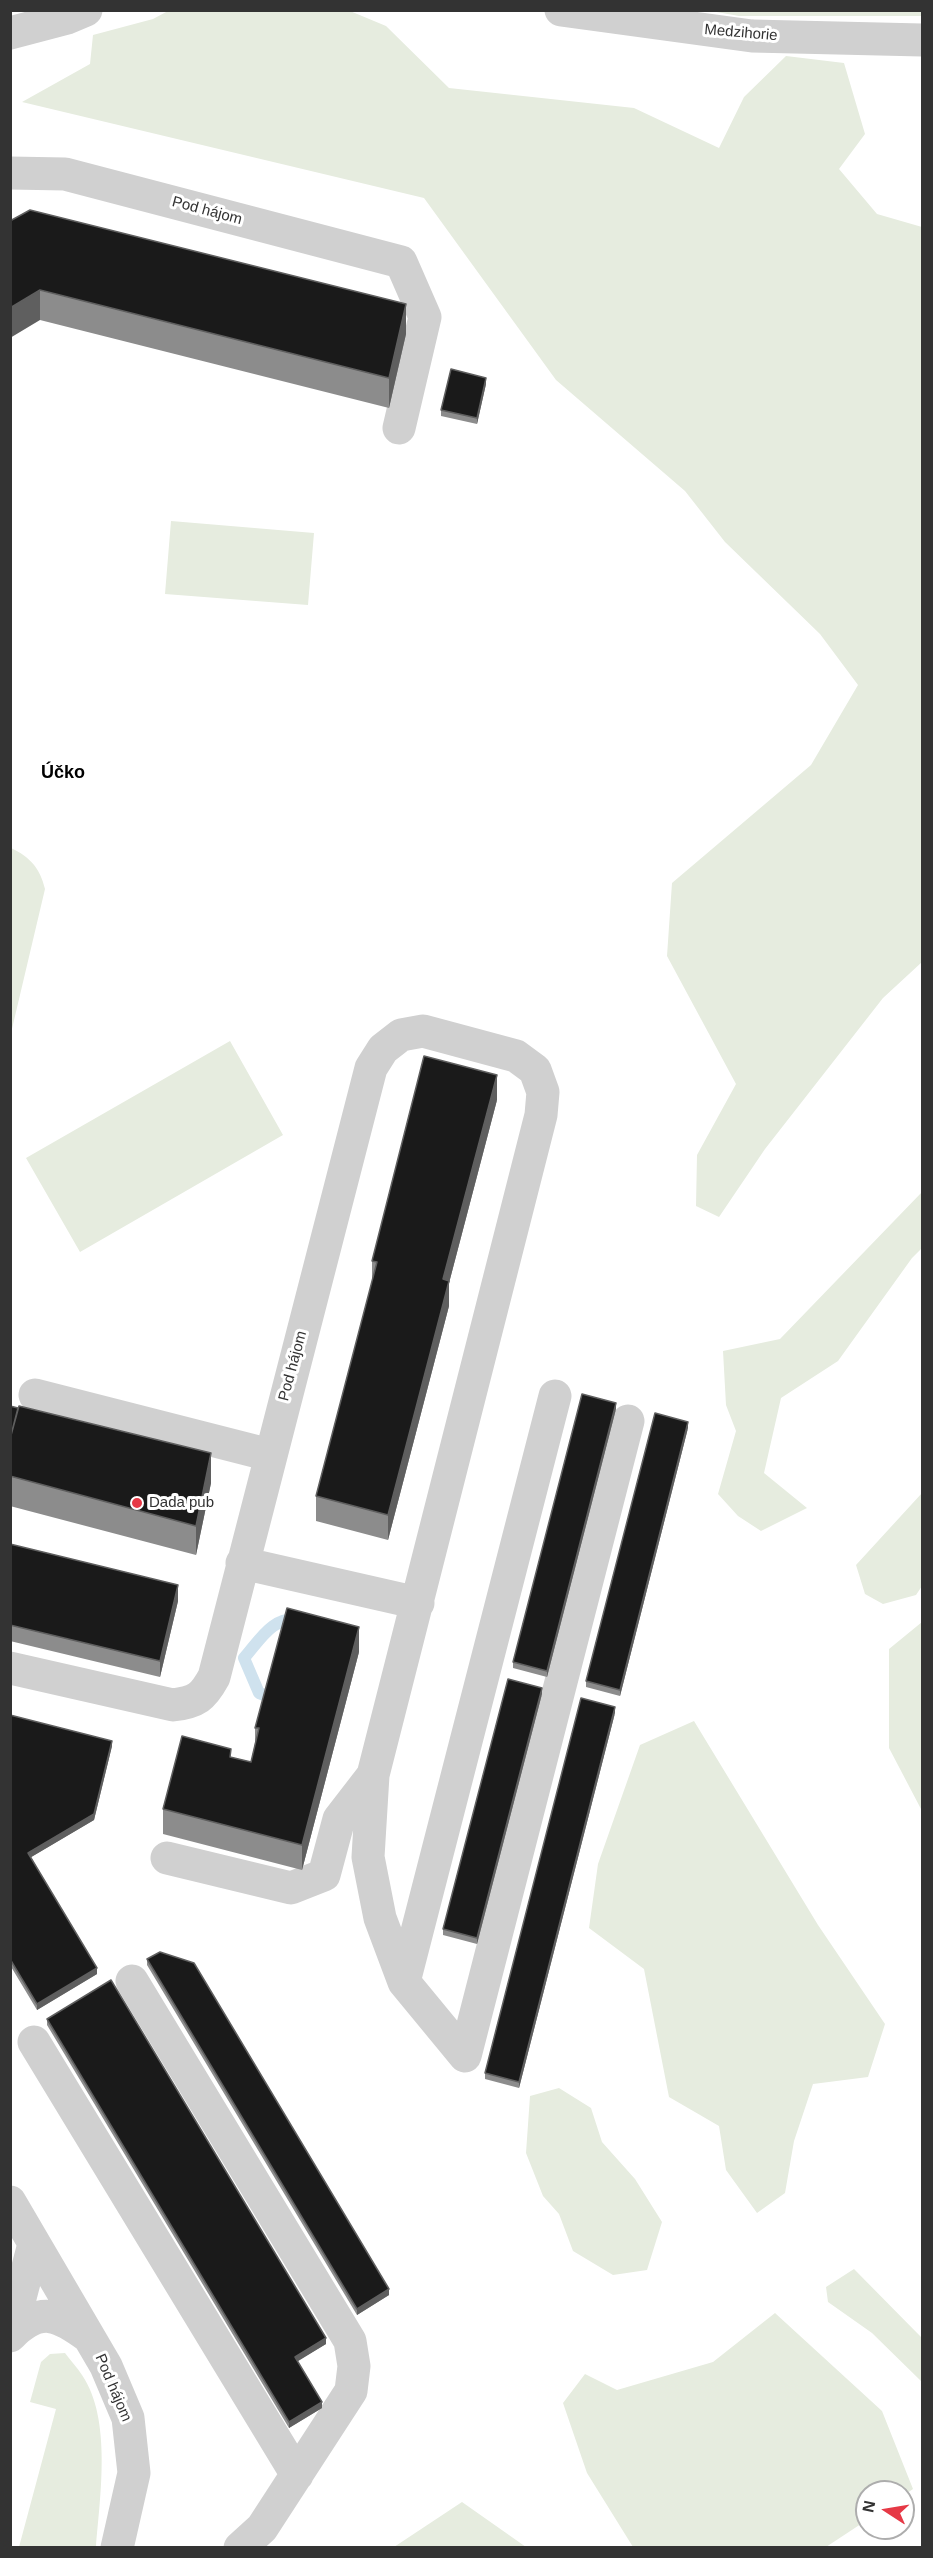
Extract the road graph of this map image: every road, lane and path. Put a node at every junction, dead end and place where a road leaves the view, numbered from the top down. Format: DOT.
graph roads {
  1 [pos="86,10"];
  2 [pos="561,10"];
  3 [pos="10,33"];
  4 [pos="922,39"];
  5 [pos="10,173"];
  6 [pos="399,429"];
  7 [pos="35,1395"];
  8 [pos="555,1396"];
  9 [pos="628,1421"];
  10 [pos="270,1455"];
  11 [pos="242,1563"];
  12 [pos="418,1603"];
  13 [pos="10,1668"];
  14 [pos="373,1775"];
  15 [pos="167,1858"];
  16 [pos="132,1981"];
  17 [pos="404,1982"];
  18 [pos="34,2042"];
  19 [pos="10,2202"];
  20 [pos="34,2244"];
  21 [pos="11,2335"];
  22 [pos="89,2337"];
  23 [pos="297,2475"];
  24 [pos="117,2547"];
  25 [pos="240,2547"];
  1 -- 3 [label="street"];
  2 -- 4 [label="street, Medzihorie"];
  5 -- 6 [label="street, Pod hájom"];
  7 -- 10 [label="street"];
  8 -- 17 [label="street"];
  9 -- 17 [label="street"];
  10 -- 11 [label="street, Pod hájom"];
  10 -- 12 [label="street, Pod hájom"];
  11 -- 12 [label="street"];
  11 -- 13 [label="street, Pod hájom"];
  12 -- 14 [label="street, Pod hájom"];
  14 -- 15 [label="street"];
  14 -- 17 [label="street"];
  16 -- 23 [label="street"];
  18 -- 23 [label="street"];
  19 -- 20 [label="street, Pod hájom"];
  20 -- 21 [label="street"];
  20 -- 22 [label="street, Pod hájom"];
  21 -- 22 [label="street"];
  22 -- 24 [label="street, Pod hájom"];
  23 -- 25 [label="street"];
}
